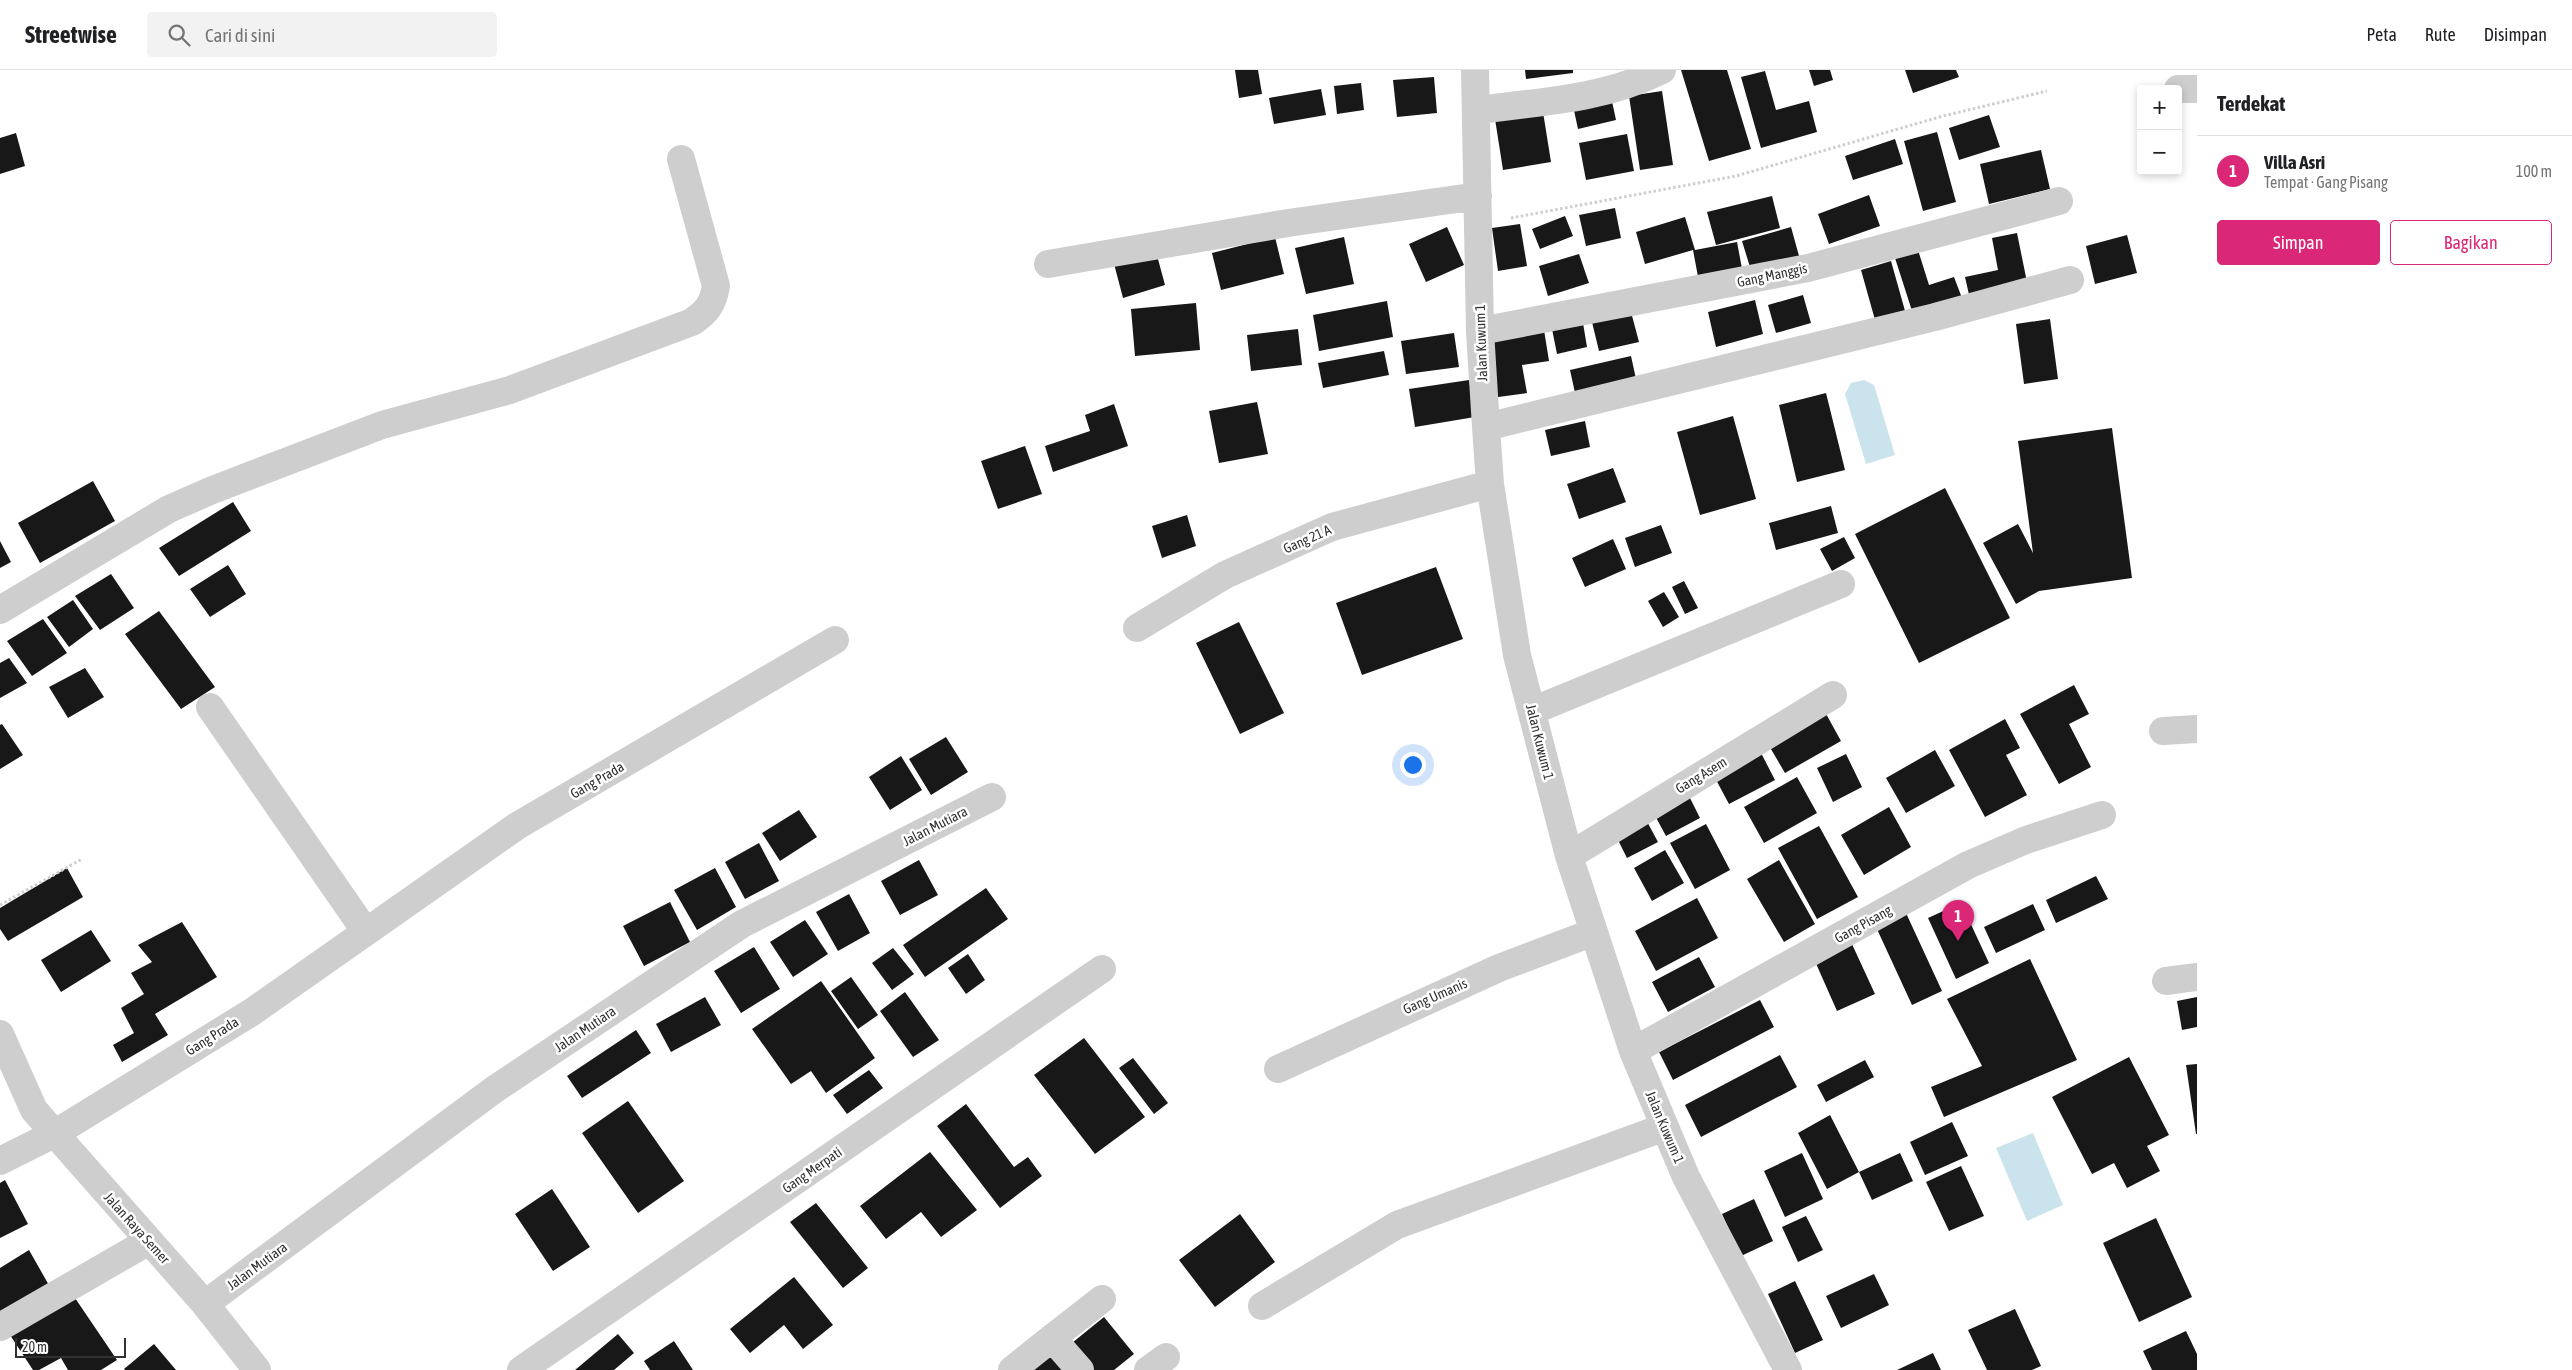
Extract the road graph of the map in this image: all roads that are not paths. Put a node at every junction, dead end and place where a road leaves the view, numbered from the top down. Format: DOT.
graph roads {
  1 [pos="1475,70"];
  2 [pos="1662,70"];
  3 [pos="2182,89"];
  4 [pos="2197,89"];
  5 [pos="1477,110"];
  6 [pos="681,159"];
  7 [pos="1478,196"];
  8 [pos="2059,200"];
  9 [pos="1048,264"];
  10 [pos="2070,280"];
  11 [pos="1480,331"];
  12 [pos="1486,427"];
  13 [pos="1490,484"];
  14 [pos="1841,584"];
  15 [pos="0,610"];
  16 [pos="1137,628"];
  17 [pos="835,640"];
  18 [pos="1833,695"];
  19 [pos="210,707"];
  20 [pos="1532,712"];
  21 [pos="2197,729"];
  22 [pos="2163,731"];
  23 [pos="992,797"];
  24 [pos="2102,815"];
  25 [pos="1569,856"];
  26 [pos="366,932"];
  27 [pos="1594,932"];
  28 [pos="1102,969"];
  29 [pos="2197,977"];
  30 [pos="2166,981"];
  31 [pos="0,1034"];
  32 [pos="1633,1050"];
  33 [pos="1278,1069"];
  34 [pos="1665,1127"];
  35 [pos="54,1134"];
  36 [pos="0,1161"];
  37 [pos="149,1241"];
  38 [pos="1102,1298"];
  39 [pos="205,1304"];
  40 [pos="1262,1306"];
  41 [pos="0,1327"];
  42 [pos="1052,1338"];
  43 [pos="257,1370"];
  44 [pos="521,1370"];
  45 [pos="1012,1370"];
  46 [pos="1080,1370"];
  47 [pos="1788,1370"];
  1 -- 5 [label="street, Jalan Kuwum 1"];
  2 -- 5 [label="street"];
  3 -- 4 [label="street"];
  5 -- 7 [label="street, Jalan Kuwum 1"];
  6 -- 15 [label="street"];
  7 -- 9 [label="street"];
  7 -- 11 [label="street, Jalan Kuwum 1"];
  8 -- 11 [label="street, Gang Manggis"];
  10 -- 12 [label="street"];
  11 -- 12 [label="street, Jalan Kuwum 1"];
  12 -- 13 [label="street, Jalan Kuwum 1"];
  13 -- 16 [label="street, Gang 21 A"];
  13 -- 20 [label="street, Jalan Kuwum 1"];
  14 -- 20 [label="street"];
  17 -- 26 [label="street, Gang Prada"];
  18 -- 25 [label="street, Gang Asem"];
  19 -- 26 [label="street"];
  20 -- 25 [label="street, Jalan Kuwum 1"];
  21 -- 22 [label="street"];
  23 -- 39 [label="street, Jalan Mutiara"];
  24 -- 32 [label="street, Gang Pisang"];
  25 -- 27 [label="street, Jalan Kuwum 1"];
  26 -- 35 [label="street, Gang Prada"];
  27 -- 32 [label="street, Jalan Kuwum 1"];
  27 -- 33 [label="street, Gang Umanis"];
  28 -- 44 [label="street, Gang Merpati"];
  29 -- 30 [label="street"];
  31 -- 35 [label="street, Jalan Raya Semer"];
  32 -- 34 [label="street, Jalan Kuwum 1"];
  34 -- 40 [label="street"];
  34 -- 47 [label="street, Jalan Kuwum 1"];
  35 -- 36 [label="street"];
  35 -- 37 [label="street, Jalan Raya Semer"];
  37 -- 39 [label="street, Jalan Raya Semer"];
  37 -- 41 [label="street"];
  38 -- 42 [label="street"];
  39 -- 43 [label="street, Jalan Raya Semer"];
  42 -- 45 [label="street"];
  42 -- 46 [label="street"];
}
